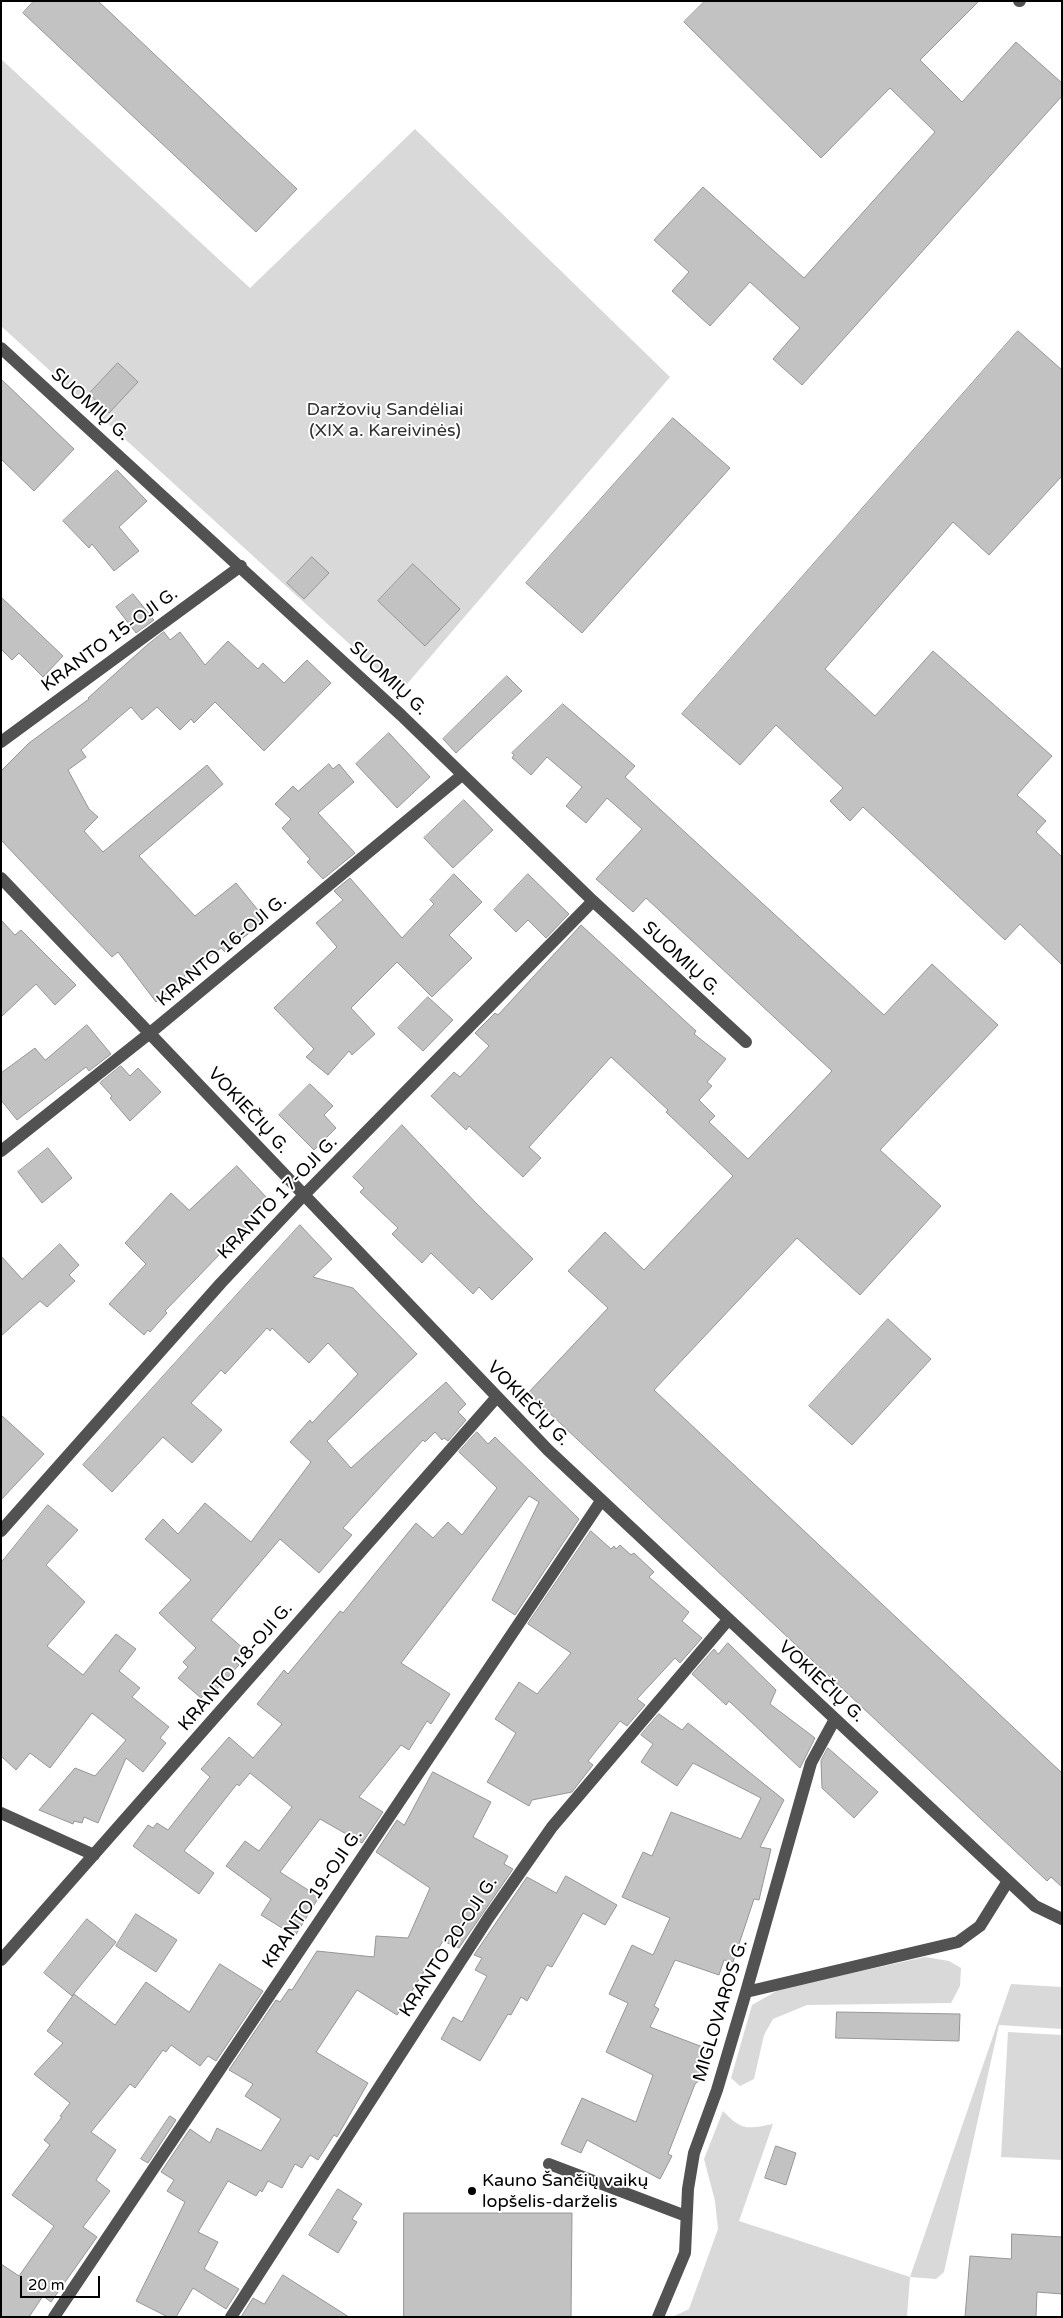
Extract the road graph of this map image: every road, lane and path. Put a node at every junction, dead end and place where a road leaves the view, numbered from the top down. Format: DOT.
graph roads {
  1 [pos="1,348"];
  2 [pos="240,566"];
  3 [pos="1,742"];
  4 [pos="462,775"];
  5 [pos="1,878"];
  6 [pos="593,901"];
  7 [pos="150,1033"];
  8 [pos="746,1042"];
  9 [pos="1,1151"];
  10 [pos="304,1195"];
  11 [pos="496,1398"];
  12 [pos="601,1501"];
  13 [pos="1,1531"];
  14 [pos="728,1620"];
  15 [pos="834,1719"];
  16 [pos="1,1813"];
  17 [pos="94,1855"];
  18 [pos="1008,1881"];
  19 [pos="1062,1919"];
  20 [pos="1,1960"];
  21 [pos="746,1992"];
  22 [pos="548,2164"];
  23 [pos="686,2216"];
  24 [pos="54,2317"];
  25 [pos="231,2317"];
  26 [pos="658,2317"];
  1 -- 2 [label="street, SUOMIŲ G."];
  2 -- 3 [label="street, KRANTO 15-OJI G."];
  2 -- 4 [label="street, SUOMIŲ G."];
  4 -- 6 [label="street, SUOMIŲ G."];
  4 -- 7 [label="street, KRANTO 16-OJI G."];
  5 -- 7 [label="street, VOKIEČIŲ G."];
  6 -- 8 [label="street, SUOMIŲ G."];
  6 -- 10 [label="street, KRANTO 17-OJI G."];
  7 -- 9 [label="street, KRANTO 16-OJI G."];
  7 -- 10 [label="street, VOKIEČIŲ G."];
  10 -- 11 [label="street, VOKIEČIŲ G."];
  10 -- 13 [label="street, KRANTO 17-OJI G."];
  11 -- 12 [label="street, VOKIEČIŲ G."];
  11 -- 17 [label="street, KRANTO 18-OJI G."];
  12 -- 14 [label="street, VOKIEČIŲ G."];
  12 -- 24 [label="street, KRANTO 19-OJI G."];
  14 -- 15 [label="street, VOKIEČIŲ G."];
  14 -- 25 [label="street, KRANTO 20-OJI G."];
  15 -- 18 [label="street, VOKIEČIŲ G."];
  15 -- 21 [label="street, MIGLOVAROS G."];
  16 -- 17 [label="street"];
  17 -- 20 [label="street, KRANTO 18-OJI G."];
  18 -- 19 [label="street, VOKIEČIŲ G."];
  18 -- 21 [label="street"];
  21 -- 23 [label="street, MIGLOVAROS G."];
  22 -- 23 [label="street"];
  23 -- 26 [label="street, MIGLOVAROS G."];
}
